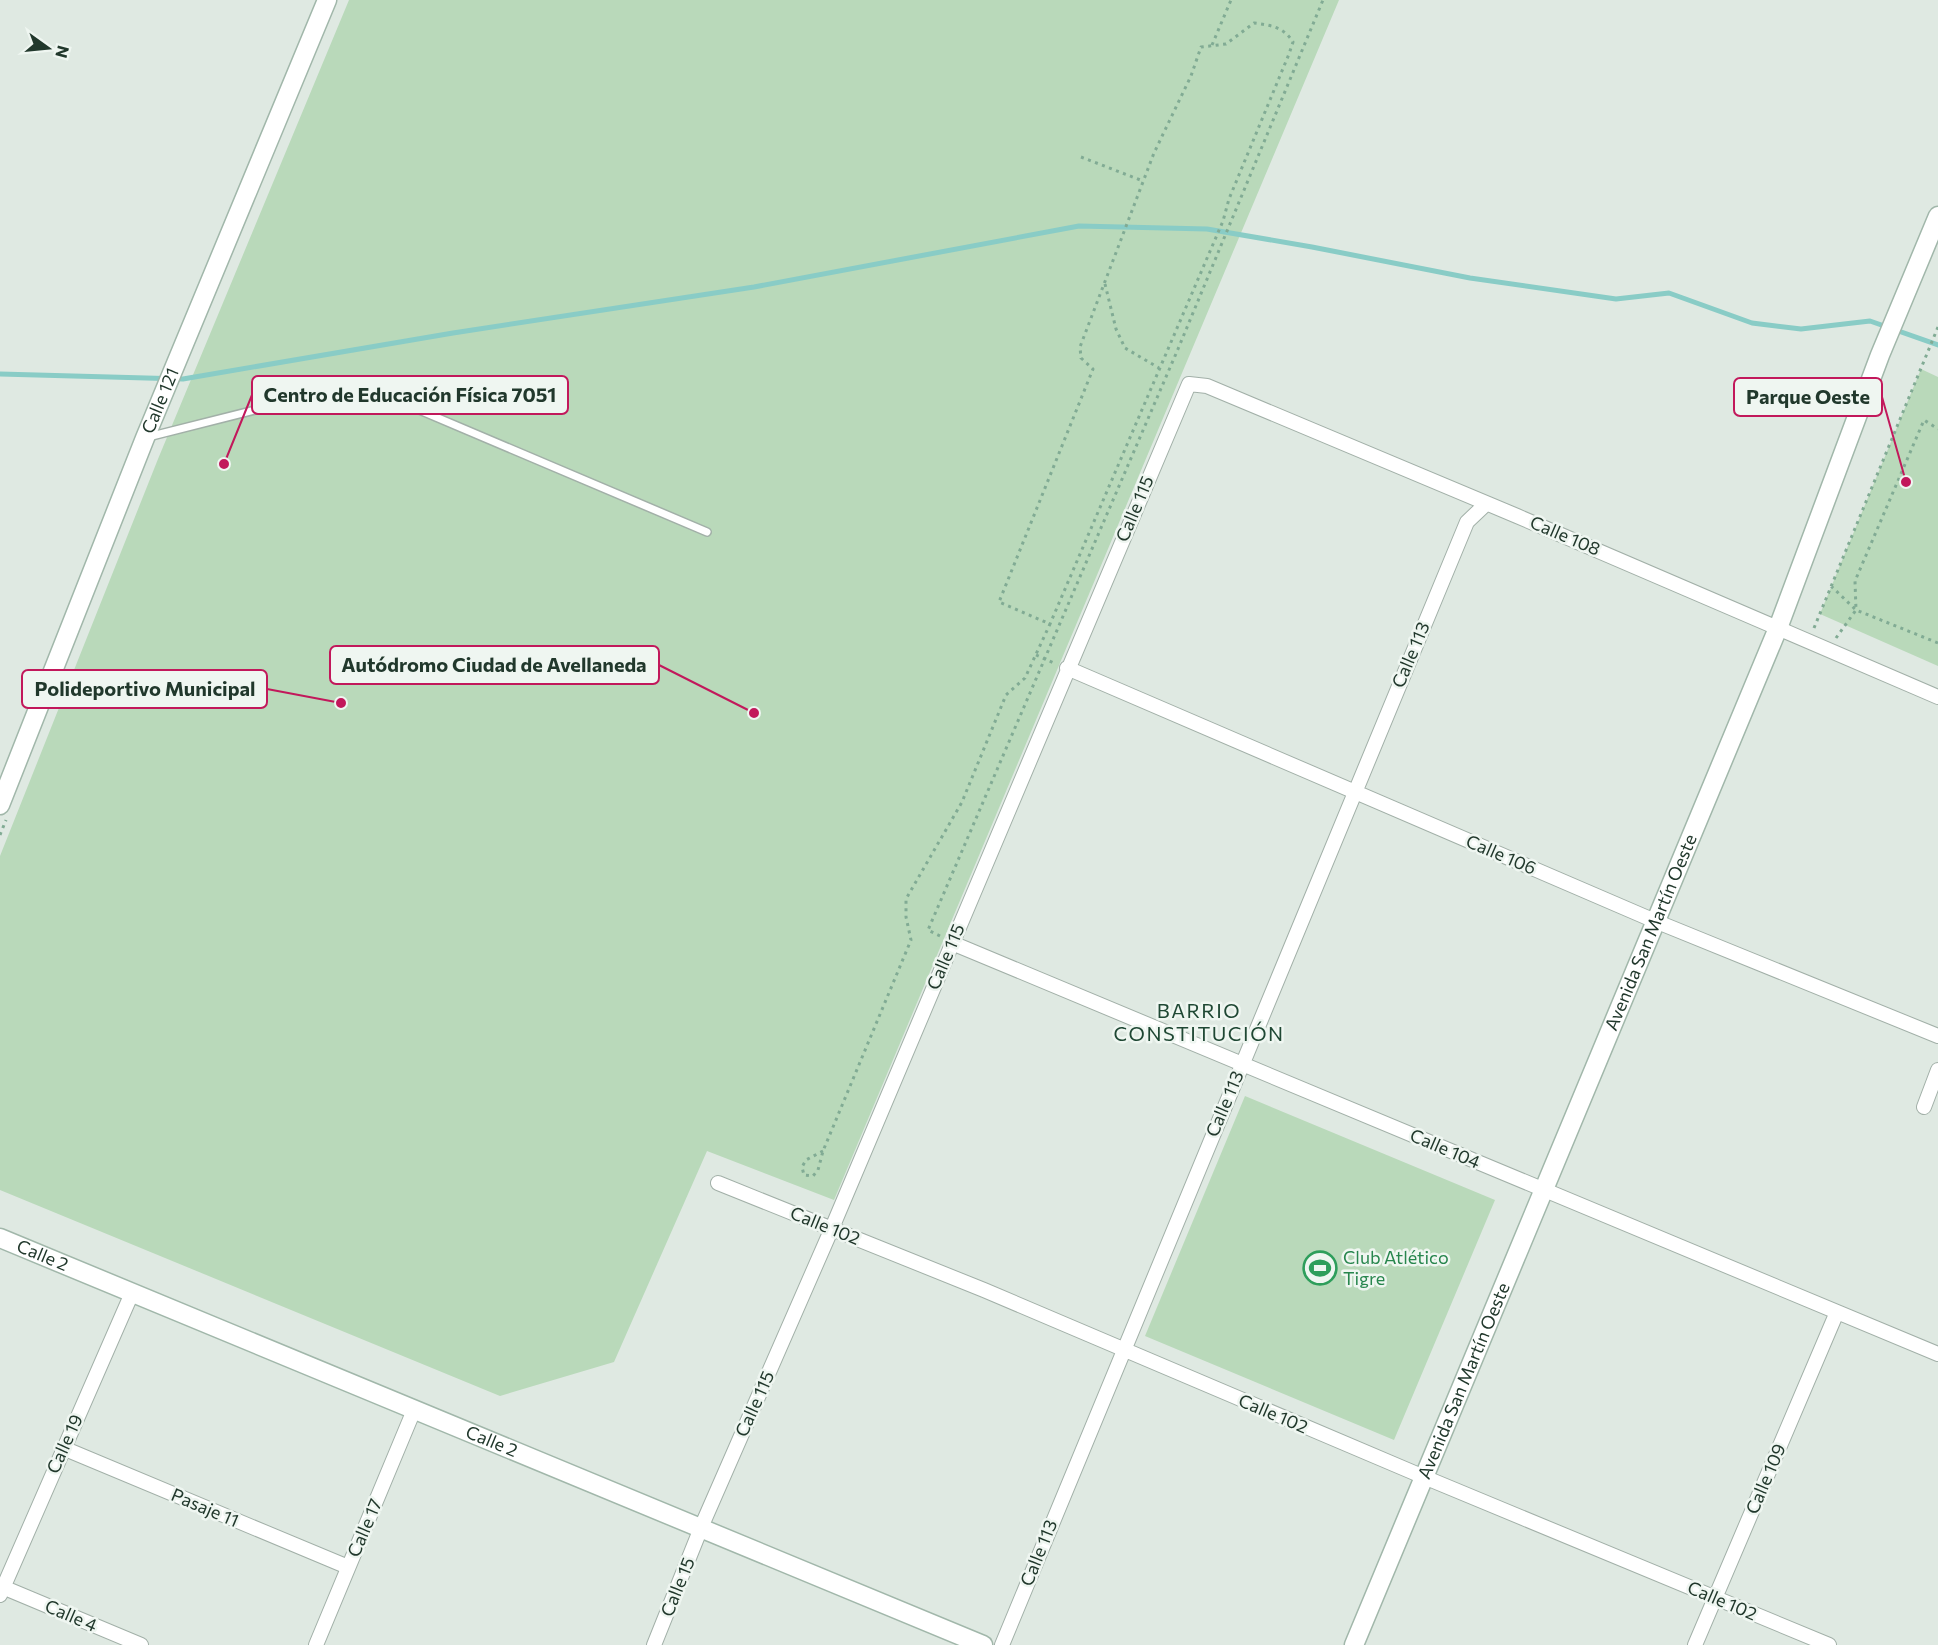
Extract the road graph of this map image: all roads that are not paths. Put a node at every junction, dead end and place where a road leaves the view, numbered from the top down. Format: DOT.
graph roads {
  1 [pos="327,0"];
  2 [pos="1938,216"];
  3 [pos="1189,384"];
  4 [pos="145,438"];
  5 [pos="1486,504"];
  6 [pos="707,532"];
  7 [pos="1778,627"];
  8 [pos="1067,668"];
  9 [pos="1938,697"];
  10 [pos="1355,792"];
  11 [pos="0,805"];
  12 [pos="1655,921"];
  13 [pos="952,943"];
  14 [pos="1938,1036"];
  15 [pos="1242,1065"];
  16 [pos="1938,1070"];
  17 [pos="1924,1107"];
  18 [pos="718,1183"];
  19 [pos="1544,1191"];
  20 [pos="832,1228"];
  21 [pos="0,1238"];
  22 [pos="132,1293"];
  23 [pos="1837,1312"];
  24 [pos="1122,1350"];
  25 [pos="1938,1354"];
  26 [pos="414,1410"];
  27 [pos="63,1448"];
  28 [pos="1424,1477"];
  29 [pos="701,1528"];
  30 [pos="348,1567"];
  31 [pos="1,1590"];
  32 [pos="1715,1598"];
  33 [pos="141,1645"];
  34 [pos="316,1645"];
  35 [pos="654,1645"];
  36 [pos="983,1645"];
  37 [pos="1002,1645"];
  38 [pos="1354,1645"];
  39 [pos="1695,1645"];
  40 [pos="1829,1645"];
  1 -- 4 [label="street, Calle 121"];
  2 -- 7 [label="street, Avenida San Martín Oeste"];
  3 -- 5 [label="street, Calle 108"];
  3 -- 8 [label="street, Calle 115"];
  4 -- 6 [label="lane"];
  4 -- 11 [label="street, Calle 121"];
  5 -- 7 [label="street, Calle 108"];
  5 -- 10 [label="street, Calle 113"];
  7 -- 9 [label="street, Calle 108"];
  7 -- 12 [label="street, Avenida San Martín Oeste"];
  8 -- 10 [label="street, Calle 106"];
  8 -- 13 [label="street, Calle 115"];
  10 -- 12 [label="street, Calle 106"];
  10 -- 15 [label="street, Calle 113"];
  12 -- 14 [label="street, Calle 106"];
  12 -- 19 [label="street, Avenida San Martín Oeste"];
  13 -- 15 [label="street, Calle 104"];
  13 -- 20 [label="street, Calle 115"];
  15 -- 19 [label="street, Calle 104"];
  15 -- 24 [label="street, Calle 113"];
  16 -- 17 [label="street"];
  18 -- 20 [label="street, Calle 102"];
  19 -- 23 [label="street, Calle 104"];
  19 -- 28 [label="street, Avenida San Martín Oeste"];
  20 -- 24 [label="street, Calle 102"];
  20 -- 29 [label="street, Calle 115"];
  21 -- 22 [label="street, Calle 2"];
  22 -- 26 [label="street, Calle 2"];
  22 -- 27 [label="street, Calle 19"];
  23 -- 25 [label="street, Calle 104"];
  23 -- 32 [label="street, Calle 109"];
  24 -- 28 [label="street, Calle 102"];
  24 -- 37 [label="street, Calle 113"];
  26 -- 29 [label="street, Calle 2"];
  26 -- 30 [label="street, Calle 17"];
  27 -- 30 [label="street, Pasaje 11"];
  27 -- 31 [label="street, Calle 19"];
  28 -- 32 [label="street, Calle 102"];
  28 -- 38 [label="street, Avenida San Martín Oeste"];
  29 -- 35 [label="street, Calle 15"];
  29 -- 36 [label="street, Calle 2"];
  30 -- 34 [label="street, Calle 17"];
  31 -- 33 [label="street, Calle 4"];
  32 -- 39 [label="street, Calle 109"];
  32 -- 40 [label="street, Calle 102"];
}
